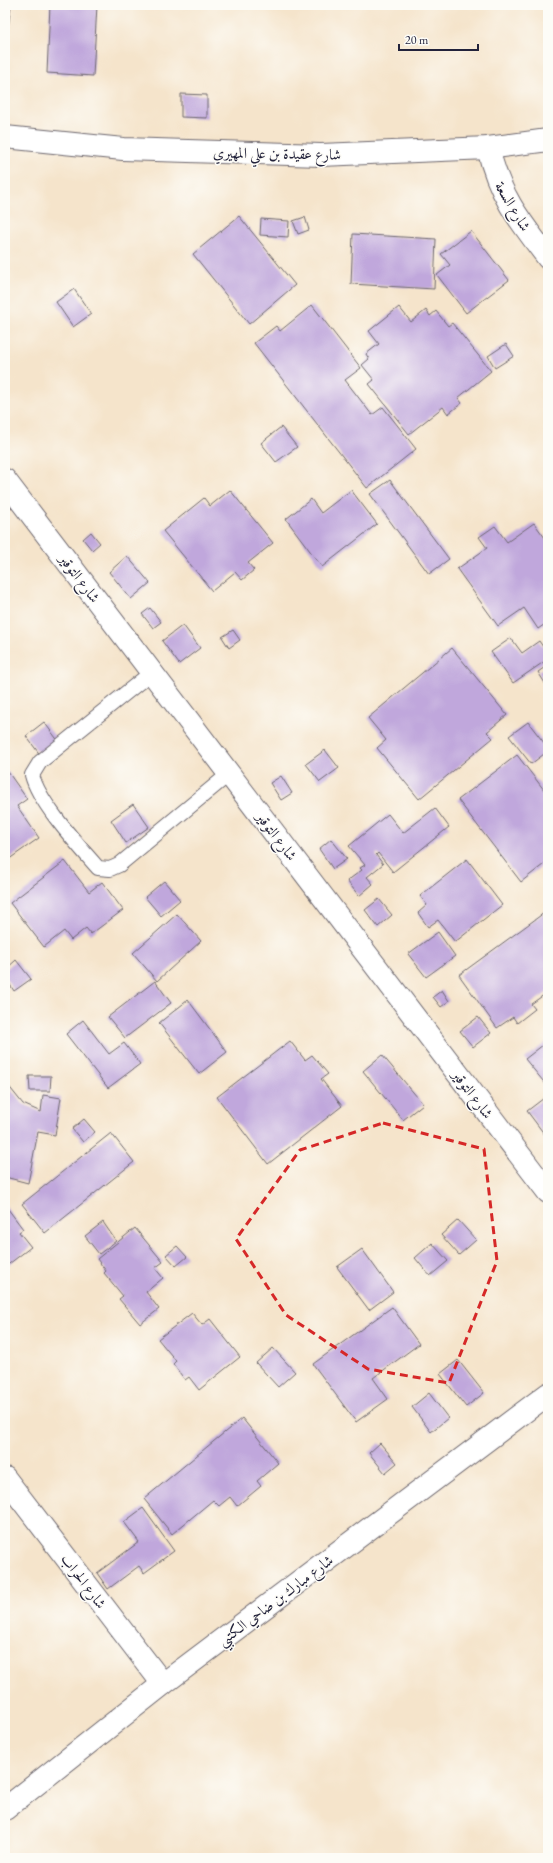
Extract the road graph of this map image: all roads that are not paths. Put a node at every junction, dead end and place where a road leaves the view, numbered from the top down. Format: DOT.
graph roads {
  1 [pos="5,137"];
  2 [pos="548,140"];
  3 [pos="488,148"];
  4 [pos="548,258"];
  5 [pos="5,480"];
  6 [pos="152,672"];
  7 [pos="229,774"];
  8 [pos="548,1192"];
  9 [pos="548,1394"];
  10 [pos="5,1478"];
  11 [pos="163,1684"];
  12 [pos="5,1809"];
  1 -- 3 [label="street, شارع عقيدة بن علي المهيري"];
  2 -- 3 [label="street, شارع عقيدة بن علي المهيري"];
  3 -- 4 [label="street, شارع السعة"];
  5 -- 6 [label="street, شارع التوقير"];
  6 -- 7 [label="street, شارع التوقير"];
  6 -- 7 [label="lane"];
  7 -- 8 [label="street, شارع التوقير"];
  9 -- 11 [label="street, شارع مبارك بن ضاحي الكتبي"];
  10 -- 11 [label="street, شارع الحراب"];
  11 -- 12 [label="street, شارع مبارك بن ضاحي الكتبي"];
}
